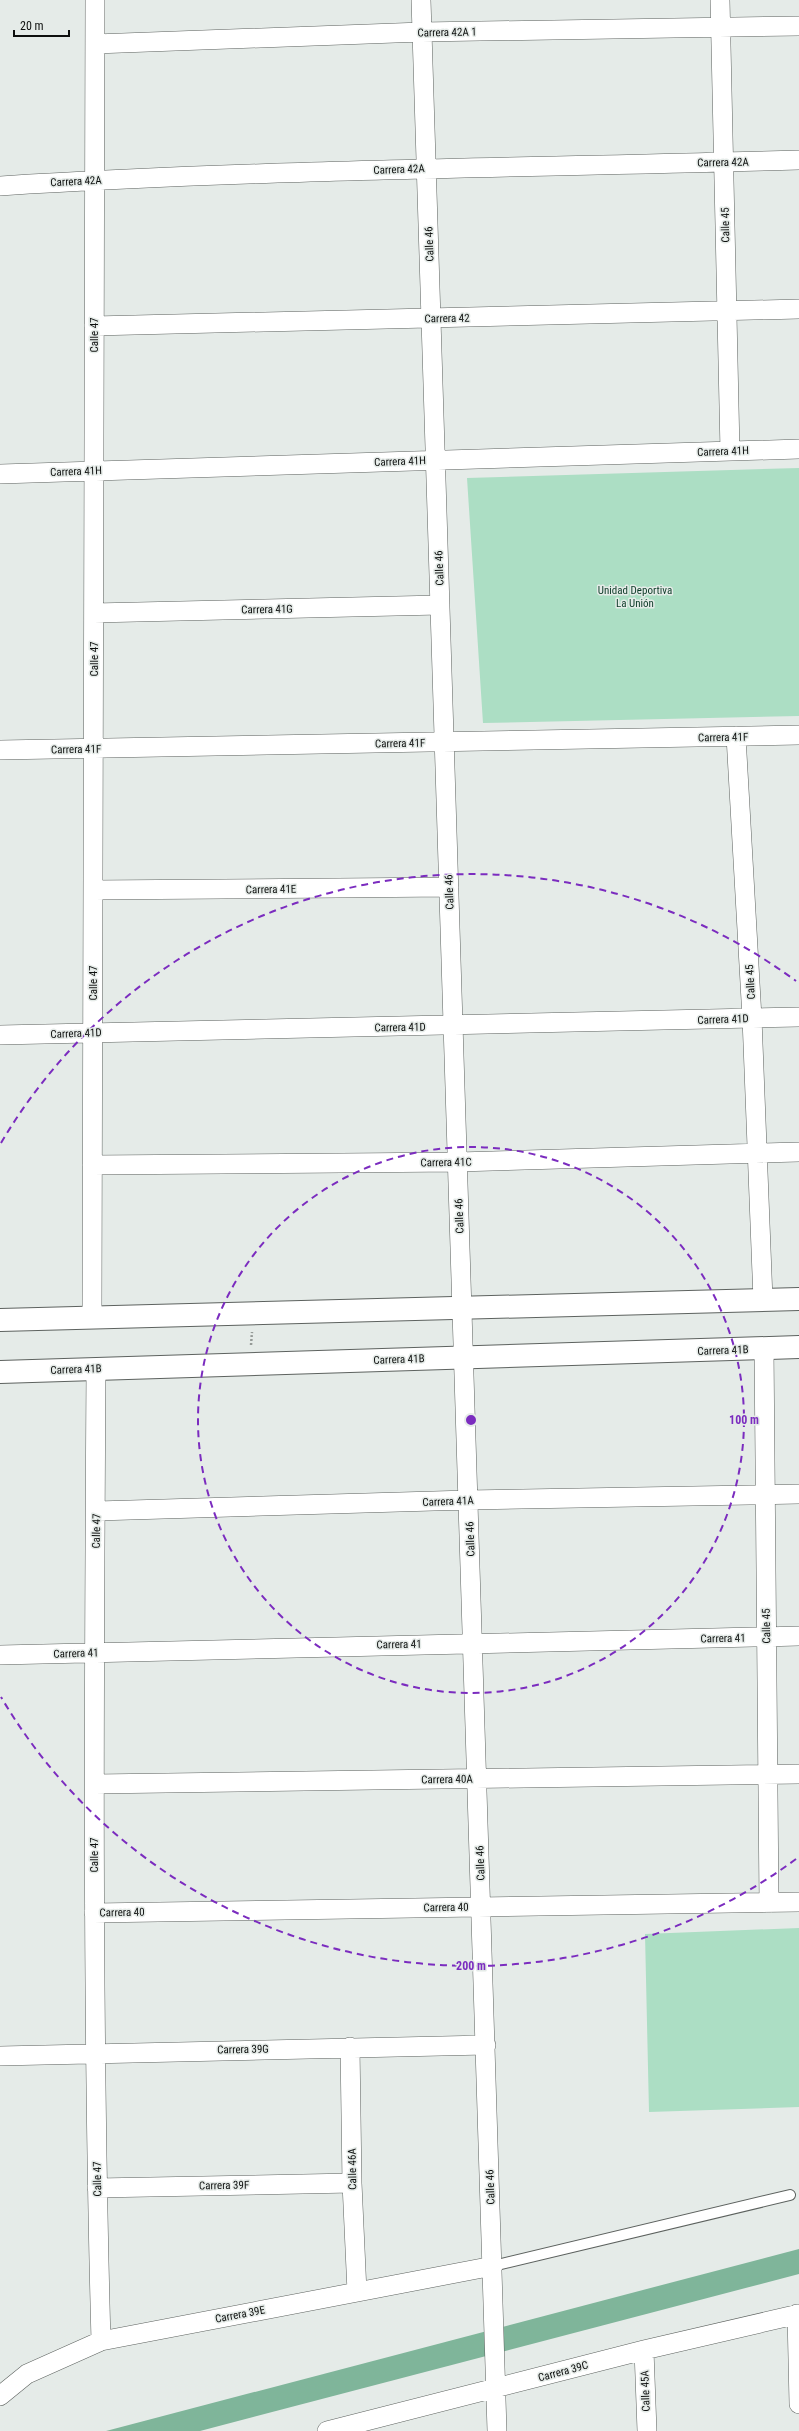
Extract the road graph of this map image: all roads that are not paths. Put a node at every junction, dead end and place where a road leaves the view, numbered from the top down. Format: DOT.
graph roads {
  1 [pos="95,0"];
  2 [pos="421,0"];
  3 [pos="720,0"];
  4 [pos="799,26"];
  5 [pos="721,28"];
  6 [pos="422,32"];
  7 [pos="95,44"];
  8 [pos="799,160"];
  9 [pos="724,162"];
  10 [pos="426,168"];
  11 [pos="95,180"];
  12 [pos="0,186"];
  13 [pos="799,309"];
  14 [pos="727,311"];
  15 [pos="431,318"];
  16 [pos="94,326"];
  17 [pos="799,449"];
  18 [pos="730,451"];
  19 [pos="435,460"];
  20 [pos="94,471"];
  21 [pos="0,474"];
  22 [pos="440,606"];
  23 [pos="94,613"];
  24 [pos="799,735"];
  25 [pos="736,736"];
  26 [pos="444,742"];
  27 [pos="93,748"];
  28 [pos="0,750"];
  29 [pos="449,887"];
  30 [pos="93,890"];
  31 [pos="799,1017"];
  32 [pos="752,1018"];
  33 [pos="453,1026"];
  34 [pos="93,1032"];
  35 [pos="0,1035"];
  36 [pos="756,1152"];
  37 [pos="799,1152"];
  38 [pos="458,1162"];
  39 [pos="92,1165"];
  40 [pos="799,1299"];
  41 [pos="763,1300"];
  42 [pos="462,1308"];
  43 [pos="92,1318"];
  44 [pos="0,1320"];
  45 [pos="799,1347"];
  46 [pos="764,1348"];
  47 [pos="464,1358"];
  48 [pos="96,1369"];
  49 [pos="0,1372"];
  50 [pos="765,1494"];
  51 [pos="799,1494"];
  52 [pos="468,1500"];
  53 [pos="97,1512"];
  54 [pos="799,1636"];
  55 [pos="766,1637"];
  56 [pos="473,1643"];
  57 [pos="93,1652"];
  58 [pos="0,1655"];
  59 [pos="799,1774"];
  60 [pos="768,1775"];
  61 [pos="477,1779"];
  62 [pos="95,1784"];
  63 [pos="799,1902"];
  64 [pos="769,1903"];
  65 [pos="481,1906"];
  66 [pos="94,1913"];
  67 [pos="486,2045"];
  68 [pos="350,2047"];
  69 [pos="94,2053"];
  70 [pos="0,2056"];
  71 [pos="352,2183"];
  72 [pos="97,2188"];
  73 [pos="790,2195"];
  74 [pos="493,2266"];
  75 [pos="357,2292"];
  76 [pos="798,2314"];
  77 [pos="101,2341"];
  78 [pos="644,2350"];
  79 [pos="496,2389"];
  80 [pos="0,2396"];
  81 [pos="799,2404"];
  82 [pos="364,2426"];
  83 [pos="327,2431"];
  84 [pos="497,2431"];
  85 [pos="647,2431"];
  1 -- 7 [label="street, Calle 47"];
  2 -- 6 [label="street, Calle 46"];
  3 -- 5 [label="street, Calle 45"];
  4 -- 5 [label="street, Carrera 42A 1"];
  5 -- 6 [label="street, Carrera 42A 1"];
  5 -- 9 [label="street, Calle 45"];
  6 -- 7 [label="street, Carrera 42A 1"];
  6 -- 10 [label="street, Calle 46"];
  7 -- 11 [label="street, Calle 47"];
  8 -- 9 [label="street, Carrera 42A"];
  9 -- 10 [label="street, Carrera 42A"];
  9 -- 14 [label="street, Calle 45"];
  10 -- 11 [label="street, Carrera 42A"];
  10 -- 15 [label="street, Calle 46"];
  11 -- 12 [label="street, Carrera 42A"];
  11 -- 16 [label="street, Calle 47"];
  13 -- 14 [label="street, Carrera 42"];
  14 -- 15 [label="street, Carrera 42"];
  14 -- 18 [label="street, Calle 45"];
  15 -- 16 [label="street, Carrera 42"];
  15 -- 19 [label="street, Calle 46"];
  16 -- 20 [label="street, Calle 47"];
  17 -- 18 [label="street, Carrera 41H"];
  18 -- 19 [label="street, Carrera 41H"];
  19 -- 20 [label="street, Carrera 41H"];
  19 -- 22 [label="street, Calle 46"];
  20 -- 21 [label="street, Carrera 41H"];
  20 -- 23 [label="street, Calle 47"];
  22 -- 23 [label="street, Carrera 41G"];
  22 -- 26 [label="street, Calle 46"];
  23 -- 27 [label="street, Calle 47"];
  24 -- 25 [label="street, Carrera 41F"];
  25 -- 26 [label="street, Carrera 41F"];
  25 -- 32 [label="street, Calle 45"];
  26 -- 27 [label="street, Carrera 41F"];
  26 -- 29 [label="street, Calle 46"];
  27 -- 28 [label="street, Carrera 41F"];
  27 -- 30 [label="street, Calle 47"];
  29 -- 30 [label="street, Carrera 41E"];
  29 -- 33 [label="street, Calle 46"];
  30 -- 34 [label="street, Calle 47"];
  31 -- 32 [label="street, Carrera 41D"];
  32 -- 33 [label="street, Carrera 41D"];
  32 -- 36 [label="street, Calle 45"];
  33 -- 34 [label="street, Carrera 41D"];
  33 -- 38 [label="street, Calle 46"];
  34 -- 35 [label="street, Carrera 41D"];
  34 -- 39 [label="street, Calle 47"];
  36 -- 37 [label="street, Carrera 41C"];
  36 -- 38 [label="street, Carrera 41C"];
  36 -- 41 [label="street, Calle 45"];
  38 -- 39 [label="street, Carrera 41C"];
  38 -- 42 [label="street, Calle 46"];
  39 -- 43 [label="street, Calle 47"];
  40 -- 41 [label="street"];
  41 -- 42 [label="street"];
  42 -- 43 [label="street"];
  42 -- 47 [label="street, Calle 46"];
  43 -- 44 [label="street"];
  45 -- 46 [label="street, Carrera 41B"];
  46 -- 47 [label="street, Carrera 41B"];
  46 -- 50 [label="street, Calle 45"];
  47 -- 48 [label="street, Carrera 41B"];
  47 -- 52 [label="street, Calle 46"];
  48 -- 49 [label="street, Carrera 41B"];
  48 -- 53 [label="street, Calle 47"];
  50 -- 51 [label="street, Carrera 41A"];
  50 -- 52 [label="street, Carrera 41A"];
  50 -- 55 [label="street, Calle 45"];
  52 -- 53 [label="street, Carrera 41A"];
  52 -- 56 [label="street, Calle 46"];
  53 -- 57 [label="street, Calle 47"];
  54 -- 55 [label="street, Carrera 41"];
  55 -- 56 [label="street, Carrera 41"];
  55 -- 60 [label="street, Calle 45"];
  56 -- 57 [label="street, Carrera 41"];
  56 -- 61 [label="street, Calle 46"];
  57 -- 58 [label="street, Carrera 41"];
  57 -- 62 [label="street, Calle 47"];
  59 -- 60 [label="street, Carrera 40A"];
  60 -- 61 [label="street, Carrera 40A"];
  60 -- 64 [label="street, Calle 45"];
  61 -- 62 [label="street, Carrera 40A"];
  61 -- 65 [label="street, Calle 46"];
  62 -- 66 [label="street, Calle 47"];
  63 -- 64 [label="street, Carrera 40"];
  64 -- 65 [label="street, Carrera 40"];
  65 -- 66 [label="street, Carrera 40"];
  65 -- 67 [label="street, Calle 46"];
  66 -- 69 [label="street, Calle 47"];
  67 -- 68 [label="street, Carrera 39G"];
  67 -- 74 [label="street, Calle 46"];
  68 -- 69 [label="street, Carrera 39G"];
  68 -- 71 [label="street, Calle 46A"];
  69 -- 70 [label="street, Carrera 39G"];
  69 -- 72 [label="street, Calle 47"];
  71 -- 72 [label="street, Carrera 39F"];
  71 -- 75 [label="street, Calle 46A"];
  72 -- 77 [label="street, Calle 47"];
  73 -- 74 [label="lane"];
  74 -- 75 [label="street, Carrera 39E"];
  74 -- 79 [label="street, Calle 46"];
  75 -- 77 [label="street, Carrera 39E"];
  76 -- 78 [label="street, Carrera 39C"];
  76 -- 81 [label="street"];
  77 -- 80 [label="street, Carrera 39E"];
  78 -- 79 [label="street, Carrera 39C"];
  78 -- 85 [label="street, Calle 45A"];
  79 -- 82 [label="street, Carrera 39C"];
  79 -- 84 [label="street, Calle 46"];
  82 -- 83 [label="street, Carrera 39C"];
}
